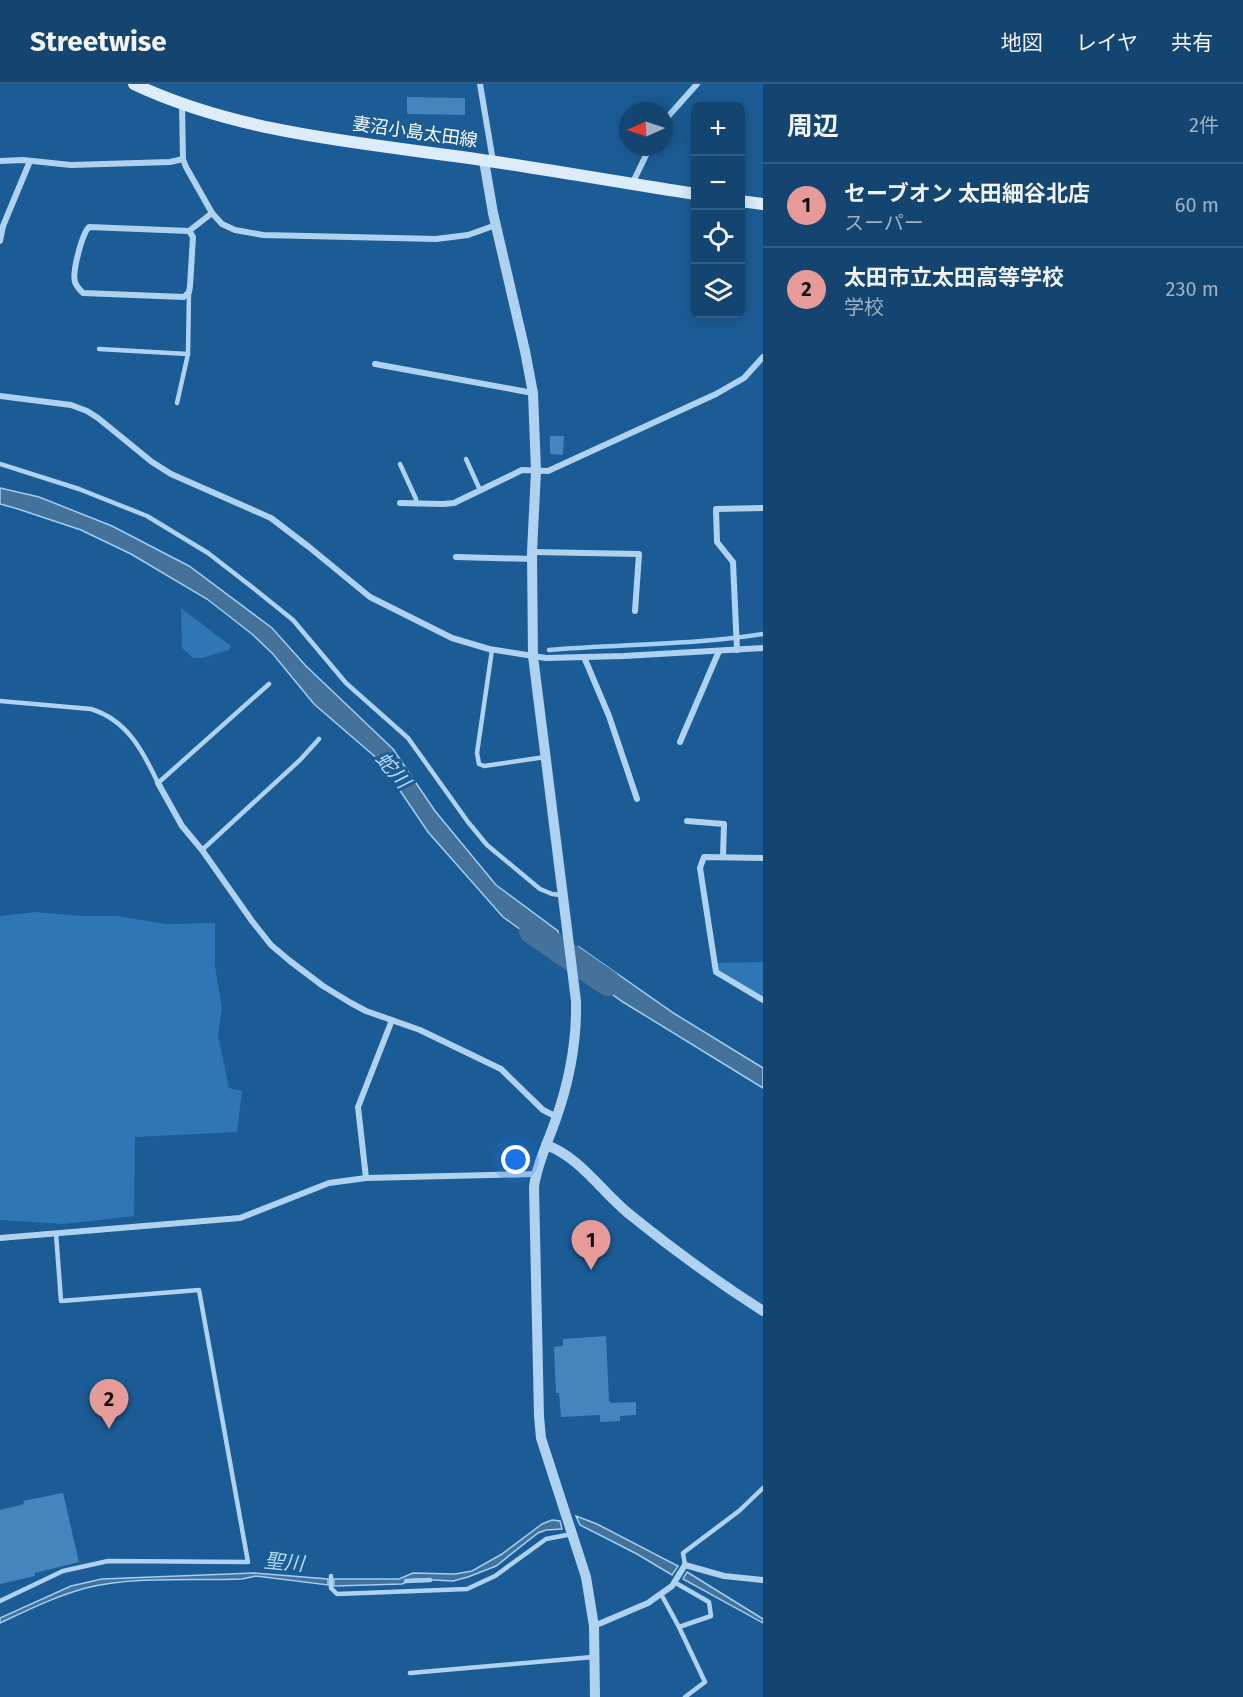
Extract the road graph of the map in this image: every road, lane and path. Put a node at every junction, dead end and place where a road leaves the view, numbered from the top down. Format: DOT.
graph roads {
  1 [pos="134,84"];
  2 [pos="480,84"];
  3 [pos="697,84"];
  4 [pos="182,104"];
  5 [pos="673,111"];
  6 [pos="646,156"];
  7 [pos="183,159"];
  8 [pos="0,161"];
  9 [pos="30,161"];
  10 [pos="489,161"];
  11 [pos="632,184"];
  12 [pos="691,193"];
  13 [pos="745,201"];
  14 [pos="761,202"];
  15 [pos="212,213"];
  16 [pos="496,225"];
  17 [pos="189,231"];
  18 [pos="0,241"];
  19 [pos="189,292"];
  20 [pos="99,349"];
  21 [pos="188,354"];
  22 [pos="763,357"];
  23 [pos="375,364"];
  24 [pos="533,393"];
  25 [pos="0,396"];
  26 [pos="177,403"];
  27 [pos="466,459"];
  28 [pos="0,464"];
  29 [pos="400,464"];
  30 [pos="536,471"];
  31 [pos="480,490"];
  32 [pos="399,503"];
  33 [pos="416,504"];
  34 [pos="763,508"];
  35 [pos="532,555"];
  36 [pos="456,557"];
  37 [pos="635,611"];
  38 [pos="763,648"];
  39 [pos="492,650"];
  40 [pos="737,650"];
  41 [pos="719,651"];
  42 [pos="533,656"];
  43 [pos="584,657"];
  44 [pos="269,684"];
  45 [pos="0,701"];
  46 [pos="319,739"];
  47 [pos="680,742"];
  48 [pos="545,757"];
  49 [pos="158,783"];
  50 [pos="637,799"];
  51 [pos="687,821"];
  52 [pos="202,850"];
  53 [pos="723,857"];
  54 [pos="763,858"];
  55 [pos="564,896"];
  56 [pos="763,1000"];
  57 [pos="392,1020"];
  58 [pos="557,1117"];
  59 [pos="546,1145"];
  60 [pos="536,1174"];
  61 [pos="366,1178"];
  62 [pos="56,1233"];
  63 [pos="0,1238"];
  64 [pos="763,1311"];
  65 [pos="763,1488"];
  66 [pos="572,1534"];
  67 [pos="685,1565"];
  68 [pos="331,1576"];
  69 [pos="763,1580"];
  70 [pos="674,1582"];
  71 [pos="661,1594"];
  72 [pos="0,1601"];
  73 [pos="594,1626"];
  74 [pos="679,1627"];
  75 [pos="594,1656"];
  76 [pos="410,1673"];
  77 [pos="595,1697"];
  78 [pos="685,1697"];
  1 -- 4 [label="main road, 妻沼小島太田線"];
  2 -- 10 [label="street"];
  3 -- 5 [label="street"];
  4 -- 7 [label="street"];
  4 -- 10 [label="main road, 妻沼小島太田線"];
  6 -- 11 [label="street"];
  7 -- 9 [label="street"];
  7 -- 15 [label="street"];
  8 -- 9 [label="street"];
  9 -- 18 [label="street"];
  10 -- 11 [label="main road, 妻沼小島太田線"];
  10 -- 16 [label="street"];
  11 -- 12 [label="main road, 妻沼小島太田線"];
  13 -- 14 [label="main road"];
  15 -- 16 [label="street"];
  15 -- 17 [label="street"];
  16 -- 24 [label="street"];
  17 -- 19 [label="street"];
  17 -- 19 [label="street"];
  19 -- 21 [label="lane"];
  20 -- 21 [label="lane"];
  21 -- 26 [label="lane"];
  22 -- 30 [label="street"];
  23 -- 24 [label="street"];
  24 -- 30 [label="street"];
  25 -- 39 [label="street"];
  27 -- 31 [label="lane"];
  28 -- 55 [label="lane"];
  29 -- 33 [label="lane"];
  30 -- 31 [label="street"];
  30 -- 35 [label="street"];
  31 -- 33 [label="street"];
  32 -- 33 [label="street"];
  34 -- 40 [label="street"];
  35 -- 36 [label="street"];
  35 -- 37 [label="street"];
  35 -- 42 [label="street"];
  38 -- 40 [label="street"];
  39 -- 42 [label="street"];
  39 -- 48 [label="lane"];
  40 -- 41 [label="street"];
  41 -- 43 [label="street"];
  41 -- 47 [label="street"];
  42 -- 43 [label="street"];
  42 -- 48 [label="street"];
  43 -- 50 [label="street"];
  44 -- 49 [label="lane"];
  45 -- 49 [label="lane"];
  46 -- 52 [label="lane"];
  48 -- 55 [label="street"];
  49 -- 52 [label="street"];
  51 -- 53 [label="street"];
  52 -- 57 [label="street"];
  53 -- 54 [label="street"];
  53 -- 56 [label="street"];
  55 -- 58 [label="street"];
  57 -- 58 [label="street"];
  57 -- 61 [label="street"];
  58 -- 59 [label="street"];
  59 -- 60 [label="street"];
  59 -- 64 [label="street"];
  60 -- 61 [label="street"];
  60 -- 66 [label="street"];
  61 -- 62 [label="street"];
  62 -- 63 [label="street"];
  62 -- 72 [label="lane"];
  65 -- 67 [label="lane"];
  66 -- 68 [label="lane"];
  66 -- 73 [label="street"];
  67 -- 69 [label="street"];
  67 -- 70 [label="street"];
  70 -- 71 [label="street"];
  70 -- 74 [label="lane"];
  71 -- 73 [label="street"];
  71 -- 74 [label="lane"];
  73 -- 75 [label="street"];
  74 -- 78 [label="lane"];
  75 -- 76 [label="lane"];
  75 -- 77 [label="street"];
}
